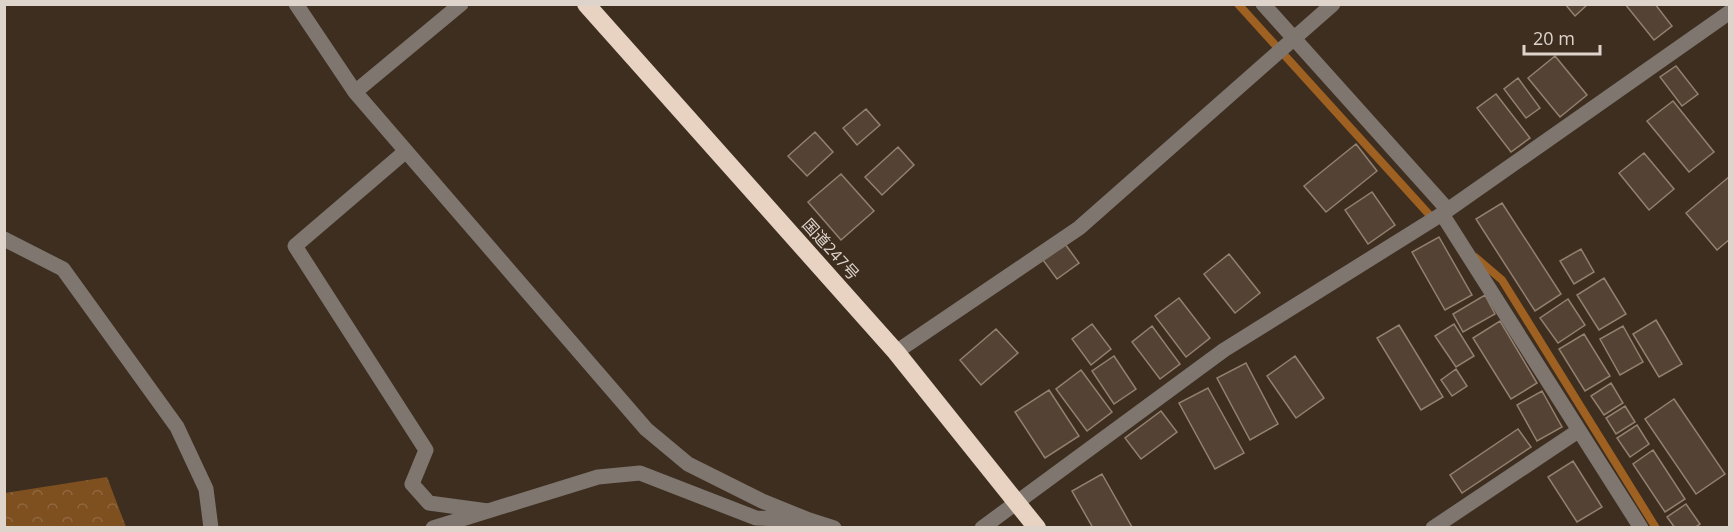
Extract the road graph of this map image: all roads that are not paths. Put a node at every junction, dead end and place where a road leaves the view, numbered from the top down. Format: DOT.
graph roads {
  1 [pos="296,4"];
  2 [pos="461,4"];
  3 [pos="586,4"];
  4 [pos="1263,4"];
  5 [pos="1333,4"];
  6 [pos="1730,12"];
  7 [pos="1293,40"];
  8 [pos="355,92"];
  9 [pos="406,151"];
  10 [pos="1443,214"];
  11 [pos="4,239"];
  12 [pos="896,352"];
  13 [pos="1578,431"];
  14 [pos="1016,503"];
  15 [pos="488,511"];
  16 [pos="756,518"];
  17 [pos="809,520"];
  18 [pos="211,528"];
  19 [pos="432,528"];
  20 [pos="743,528"];
  21 [pos="834,528"];
  22 [pos="982,528"];
  23 [pos="1037,528"];
  24 [pos="1433,528"];
  25 [pos="1641,528"];
  1 -- 8 [label="street"];
  2 -- 8 [label="street"];
  3 -- 12 [label="highway, 国道247号"];
  4 -- 7 [label="street"];
  5 -- 7 [label="street"];
  6 -- 10 [label="street"];
  7 -- 10 [label="street"];
  7 -- 12 [label="street"];
  8 -- 9 [label="street"];
  9 -- 15 [label="street"];
  9 -- 17 [label="street"];
  10 -- 13 [label="street"];
  10 -- 14 [label="street"];
  11 -- 18 [label="street"];
  12 -- 14 [label="highway, 国道247号"];
  13 -- 24 [label="street"];
  13 -- 25 [label="street"];
  14 -- 22 [label="street"];
  14 -- 23 [label="highway, 国道247号"];
  15 -- 16 [label="street"];
  15 -- 19 [label="street"];
  16 -- 17 [label="street"];
  16 -- 20 [label="street"];
  17 -- 21 [label="street"];
}
